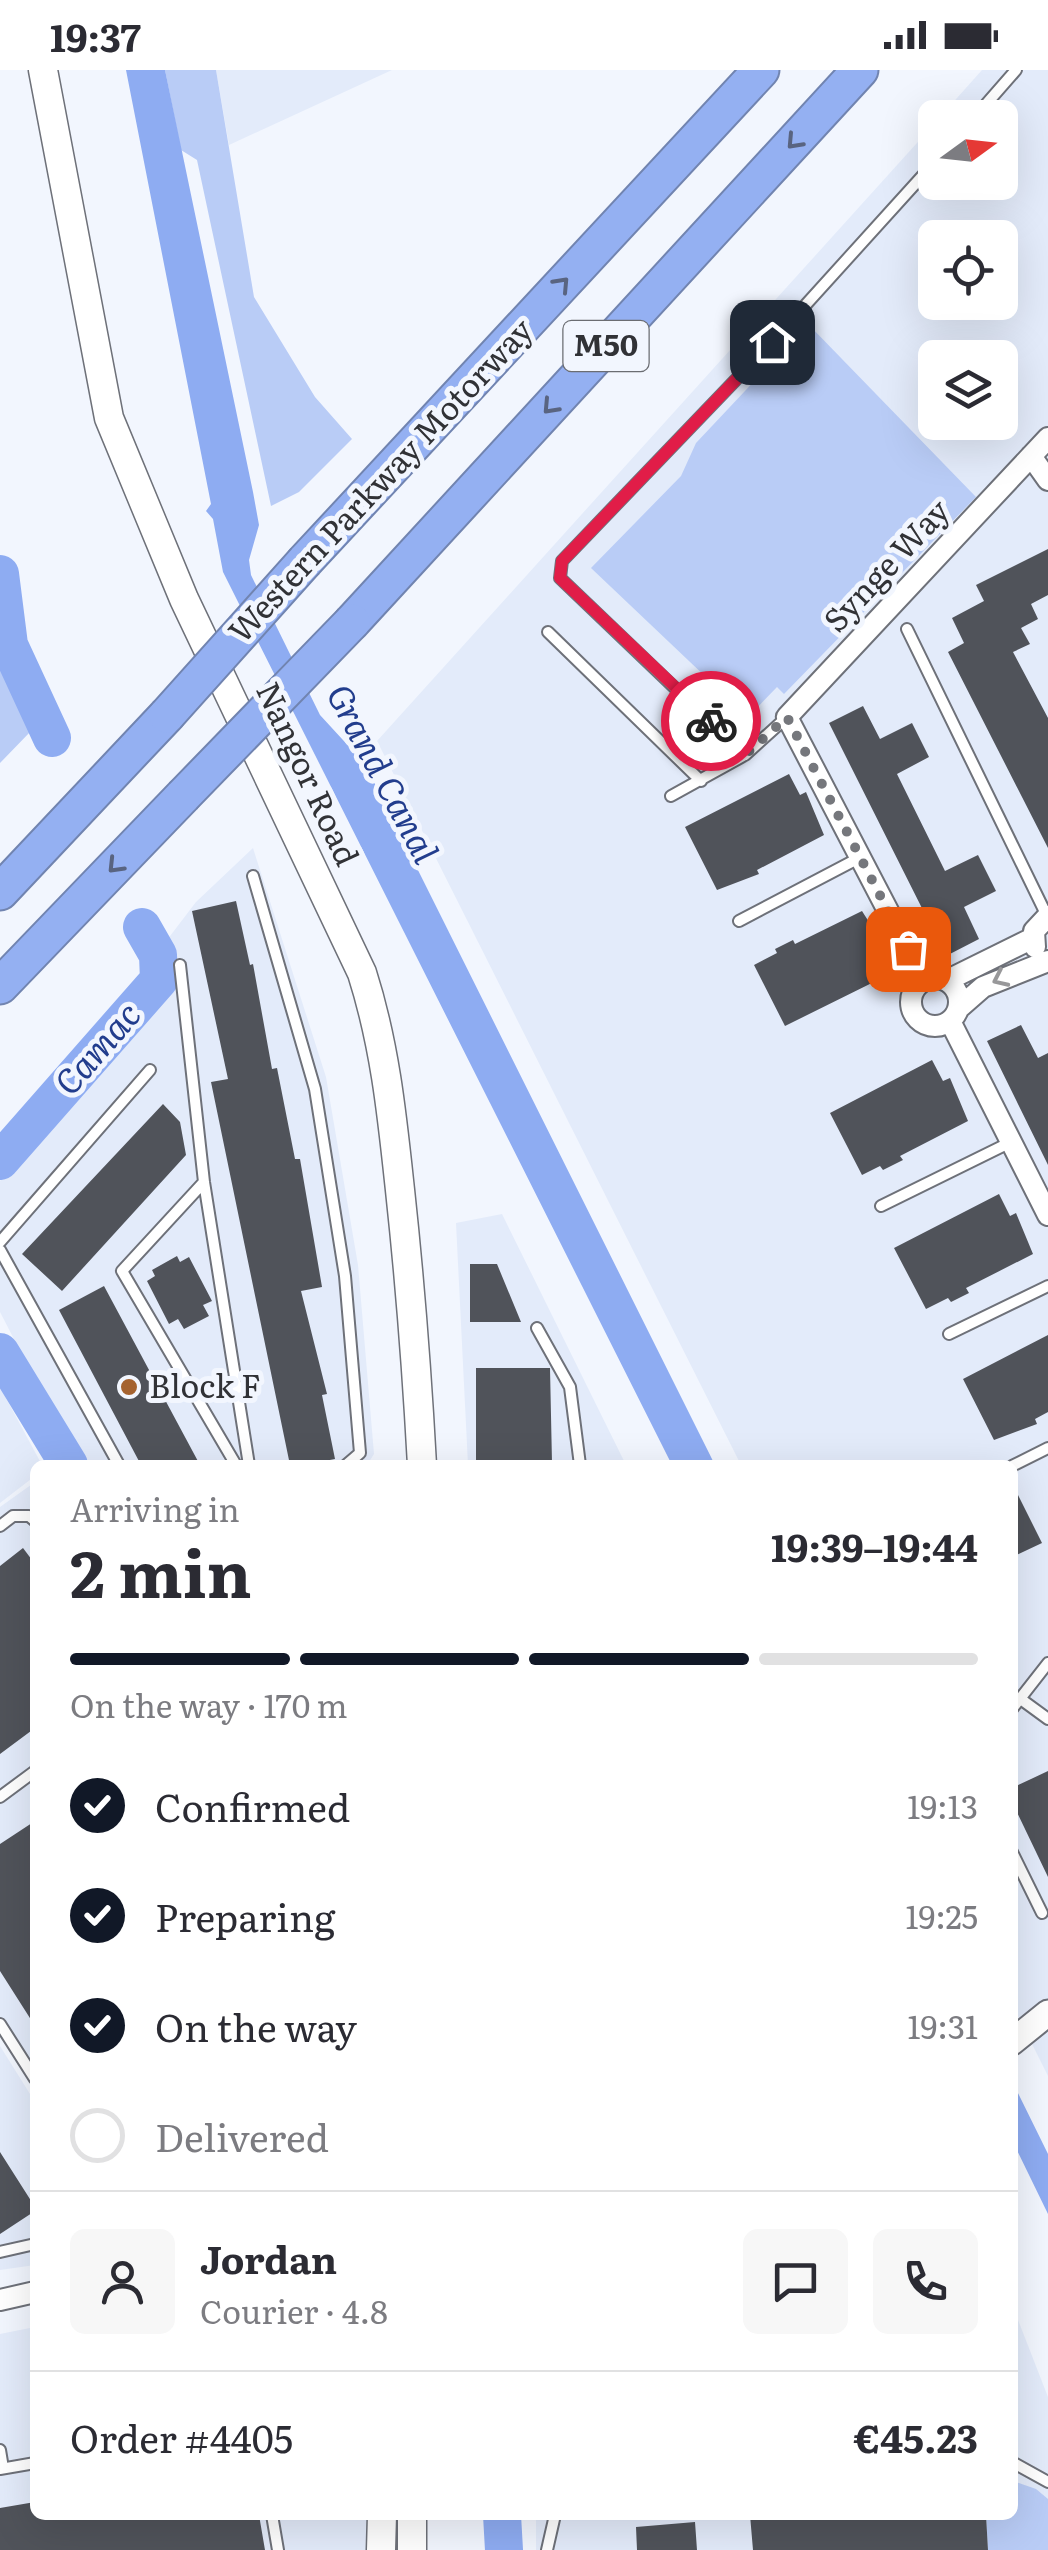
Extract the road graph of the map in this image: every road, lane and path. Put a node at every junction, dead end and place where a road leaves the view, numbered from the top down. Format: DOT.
graph roads {
  1 [pos="43,70"];
  2 [pos="762,70"];
  3 [pos="860,70"];
  4 [pos="1016,70"];
  5 [pos="990,100"];
  6 [pos="918,181"];
  7 [pos="1048,438"];
  8 [pos="1031,456"];
  9 [pos="1048,480"];
  10 [pos="907,629"];
  11 [pos="548,632"];
  12 [pos="787,717"];
  13 [pos="745,755"];
  14 [pos="701,782"];
  15 [pos="671,796"];
  16 [pos="861,857"];
  17 [pos="253,876"];
  18 [pos="0,892"];
  19 [pos="1047,916"];
  20 [pos="739,921"];
  21 [pos="1033,938"];
  22 [pos="1048,961"];
  23 [pos="180,965"];
  24 [pos="924,980"];
  25 [pos="948,980"];
  26 [pos="0,986"];
  27 [pos="954,1015"];
  28 [pos="150,1070"];
  29 [pos="1011,1142"];
  30 [pos="204,1182"];
  31 [pos="881,1206"];
  32 [pos="1048,1215"];
  33 [pos="0,1242"];
  34 [pos="0,1250"];
  35 [pos="1048,1286"];
  36 [pos="537,1328"];
  37 [pos="949,1334"];
  38 [pos="1048,1448"];
  39 [pos="116,1460"];
  40 [pos="233,1460"];
  41 [pos="248,1460"];
  42 [pos="352,1460"];
  43 [pos="422,1460"];
  44 [pos="579,1460"];
  45 [pos="1018,1463"];
  46 [pos="30,1517"];
  47 [pos="0,1526"];
  48 [pos="1048,1664"];
  49 [pos="1022,1700"];
  50 [pos="1018,1703"];
  51 [pos="1048,1719"];
  52 [pos="30,1775"];
  53 [pos="0,1796"];
  54 [pos="1018,1864"];
  55 [pos="1042,1913"];
  56 [pos="0,2024"];
  57 [pos="30,2071"];
  58 [pos="30,2245"];
  59 [pos="0,2252"];
  60 [pos="30,2293"];
  61 [pos="0,2300"];
  62 [pos="0,2450"];
  63 [pos="30,2464"];
  64 [pos="1018,2465"];
  65 [pos="1,2469"];
  66 [pos="1048,2482"];
  67 [pos="273,2520"];
  68 [pos="382,2520"];
  69 [pos="412,2520"];
  70 [pos="554,2520"];
  71 [pos="278,2550"];
  72 [pos="381,2550"];
  73 [pos="412,2550"];
  74 [pos="547,2550"];
  1 -- 43 [label="main road, Nangor Road"];
  18 -- 2 [label="highway, Western Parkway Motorway / M50, one-way, bridge"];
  3 -- 26 [label="highway, M50, one-way, bridge"];
  4 -- 5 [label="lane"];
  6 -- 13 [label="lane"];
  7 -- 8 [label="street, Synge Way"];
  8 -- 9 [label="street"];
  8 -- 12 [label="street, Synge Way"];
  10 -- 19 [label="lane"];
  11 -- 14 [label="lane"];
  12 -- 13 [label="lane"];
  12 -- 16 [label="street"];
  13 -- 14 [label="lane"];
  14 -- 15 [label="lane"];
  16 -- 20 [label="lane"];
  16 -- 24 [label="street"];
  17 -- 42 [label="lane"];
  19 -- 21 [label="street"];
  21 -- 22 [label="street"];
  21 -- 25 [label="street"];
  22 -- 27 [label="street, one-way"];
  23 -- 30 [label="lane"];
  24 -- 25 [label="street"];
  24 -- 27 [label="street"];
  25 -- 27 [label="street"];
  27 -- 29 [label="street"];
  28 -- 33 [label="lane"];
  29 -- 31 [label="lane"];
  29 -- 32 [label="street"];
  30 -- 40 [label="lane"];
  30 -- 41 [label="lane"];
  34 -- 39 [label="lane"];
  35 -- 37 [label="lane"];
  36 -- 44 [label="lane"];
  38 -- 45 [label="lane"];
  46 -- 47 [label="lane"];
  48 -- 49 [label="lane"];
  49 -- 50 [label="lane"];
  49 -- 51 [label="lane"];
  52 -- 53 [label="lane"];
  54 -- 55 [label="lane"];
  56 -- 57 [label="lane"];
  58 -- 59 [label="lane"];
  60 -- 61 [label="street"];
  62 -- 65 [label="lane"];
  63 -- 65 [label="lane"];
  64 -- 66 [label="lane"];
  67 -- 71 [label="lane"];
  68 -- 72 [label="main road"];
  69 -- 73 [label="main road"];
  70 -- 74 [label="lane"];
}
